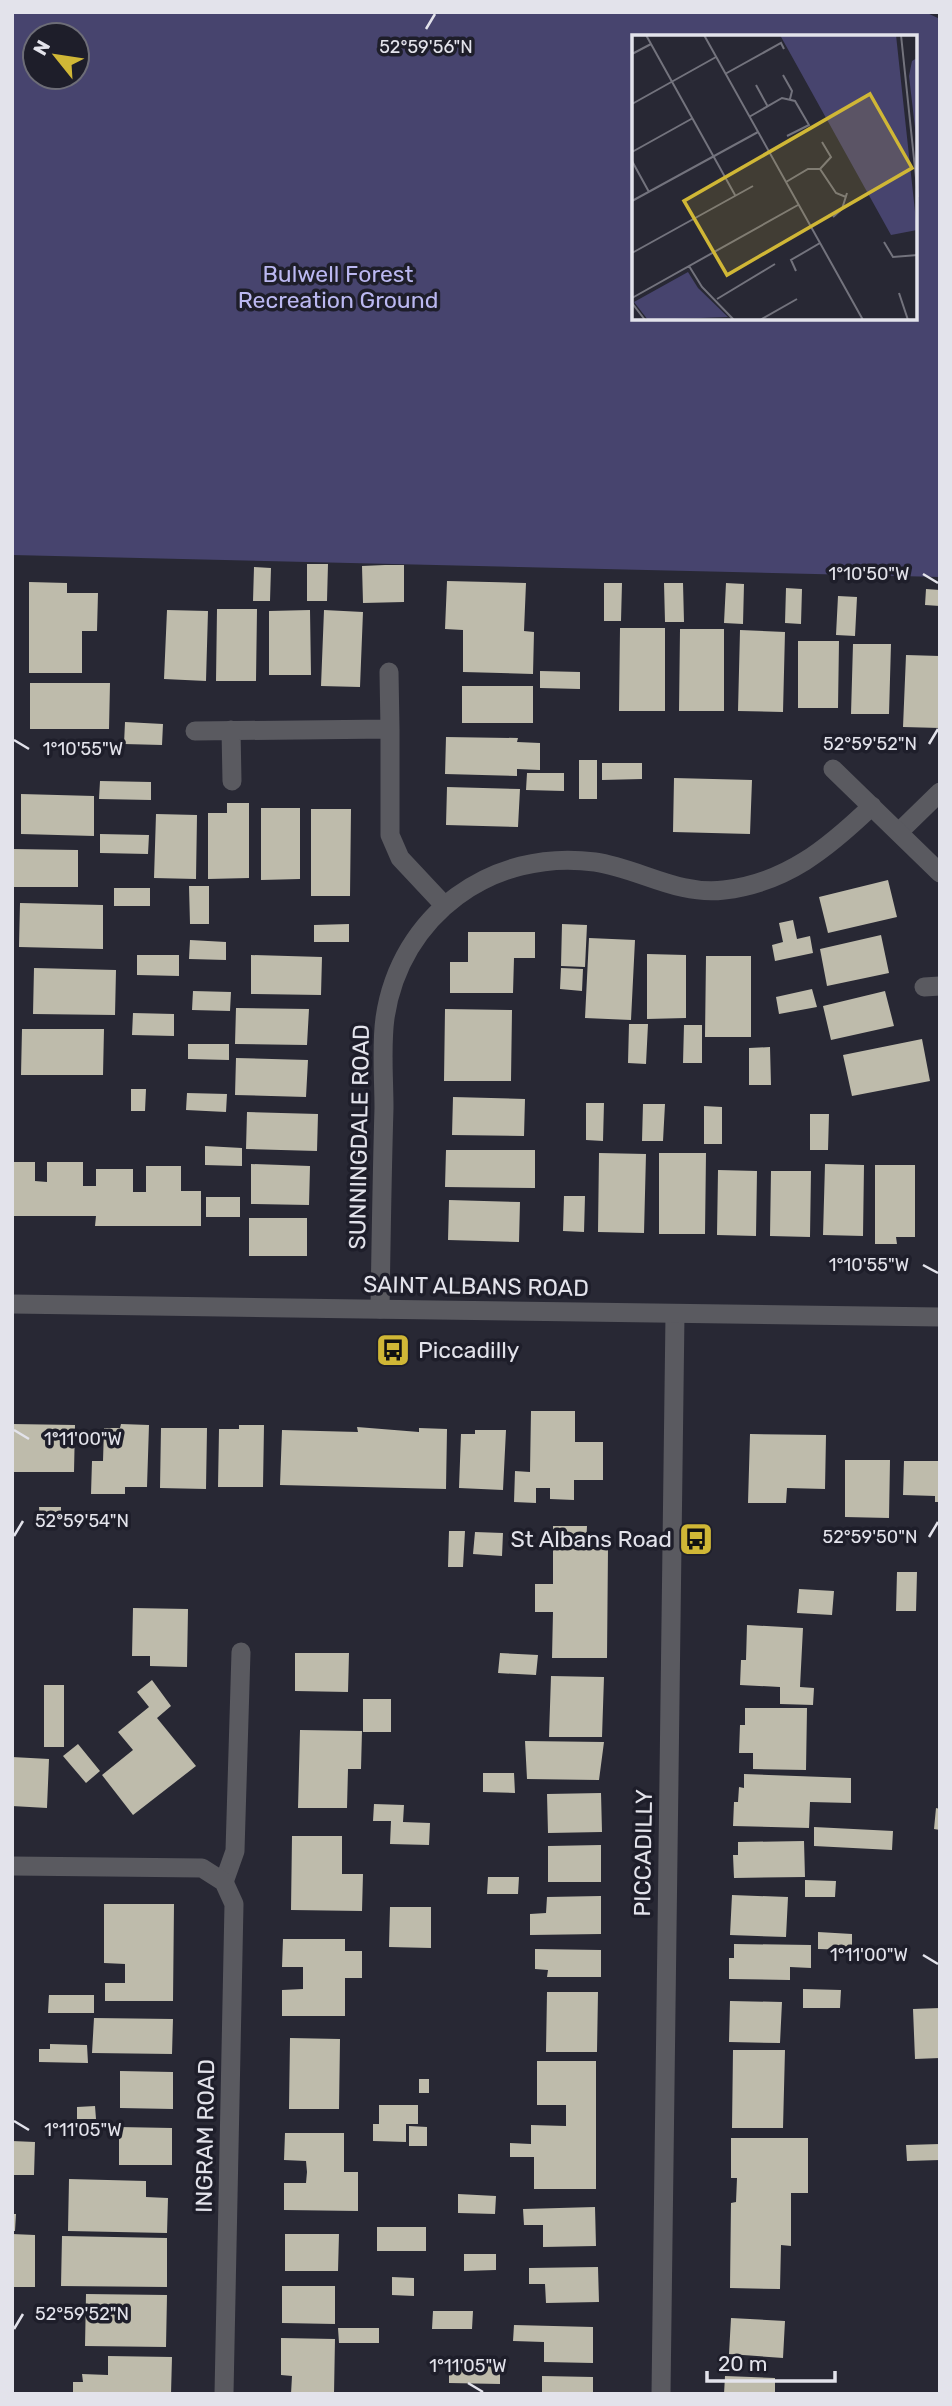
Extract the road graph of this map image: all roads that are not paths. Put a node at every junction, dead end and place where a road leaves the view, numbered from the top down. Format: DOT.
graph roads {
  1 [pos="390,672"];
  2 [pos="390,729"];
  3 [pos="231,730"];
  4 [pos="195,731"];
  5 [pos="833,769"];
  6 [pos="232,780"];
  7 [pos="940,792"];
  8 [pos="872,806"];
  9 [pos="900,832"];
  10 [pos="940,873"];
  11 [pos="444,905"];
  12 [pos="12,1304"];
  13 [pos="380,1310"];
  14 [pos="675,1314"];
  15 [pos="940,1317"];
  16 [pos="241,1652"];
  17 [pos="12,1866"];
  18 [pos="224,1882"];
  19 [pos="224,2394"];
  20 [pos="661,2394"];
  1 -- 2 [label="street"];
  2 -- 3 [label="street"];
  2 -- 11 [label="street"];
  3 -- 4 [label="street"];
  3 -- 6 [label="street"];
  5 -- 8 [label="street"];
  7 -- 9 [label="street"];
  8 -- 9 [label="street"];
  8 -- 11 [label="street, SUNNINGDALE ROAD"];
  9 -- 10 [label="street"];
  11 -- 13 [label="street, SUNNINGDALE ROAD"];
  12 -- 13 [label="street, SAINT ALBANS ROAD"];
  13 -- 14 [label="street, SAINT ALBANS ROAD"];
  14 -- 15 [label="street, SAINT ALBANS ROAD"];
  14 -- 20 [label="street, PICCADILLY"];
  16 -- 18 [label="street"];
  17 -- 18 [label="street"];
  18 -- 19 [label="street, INGRAM ROAD"];
}
